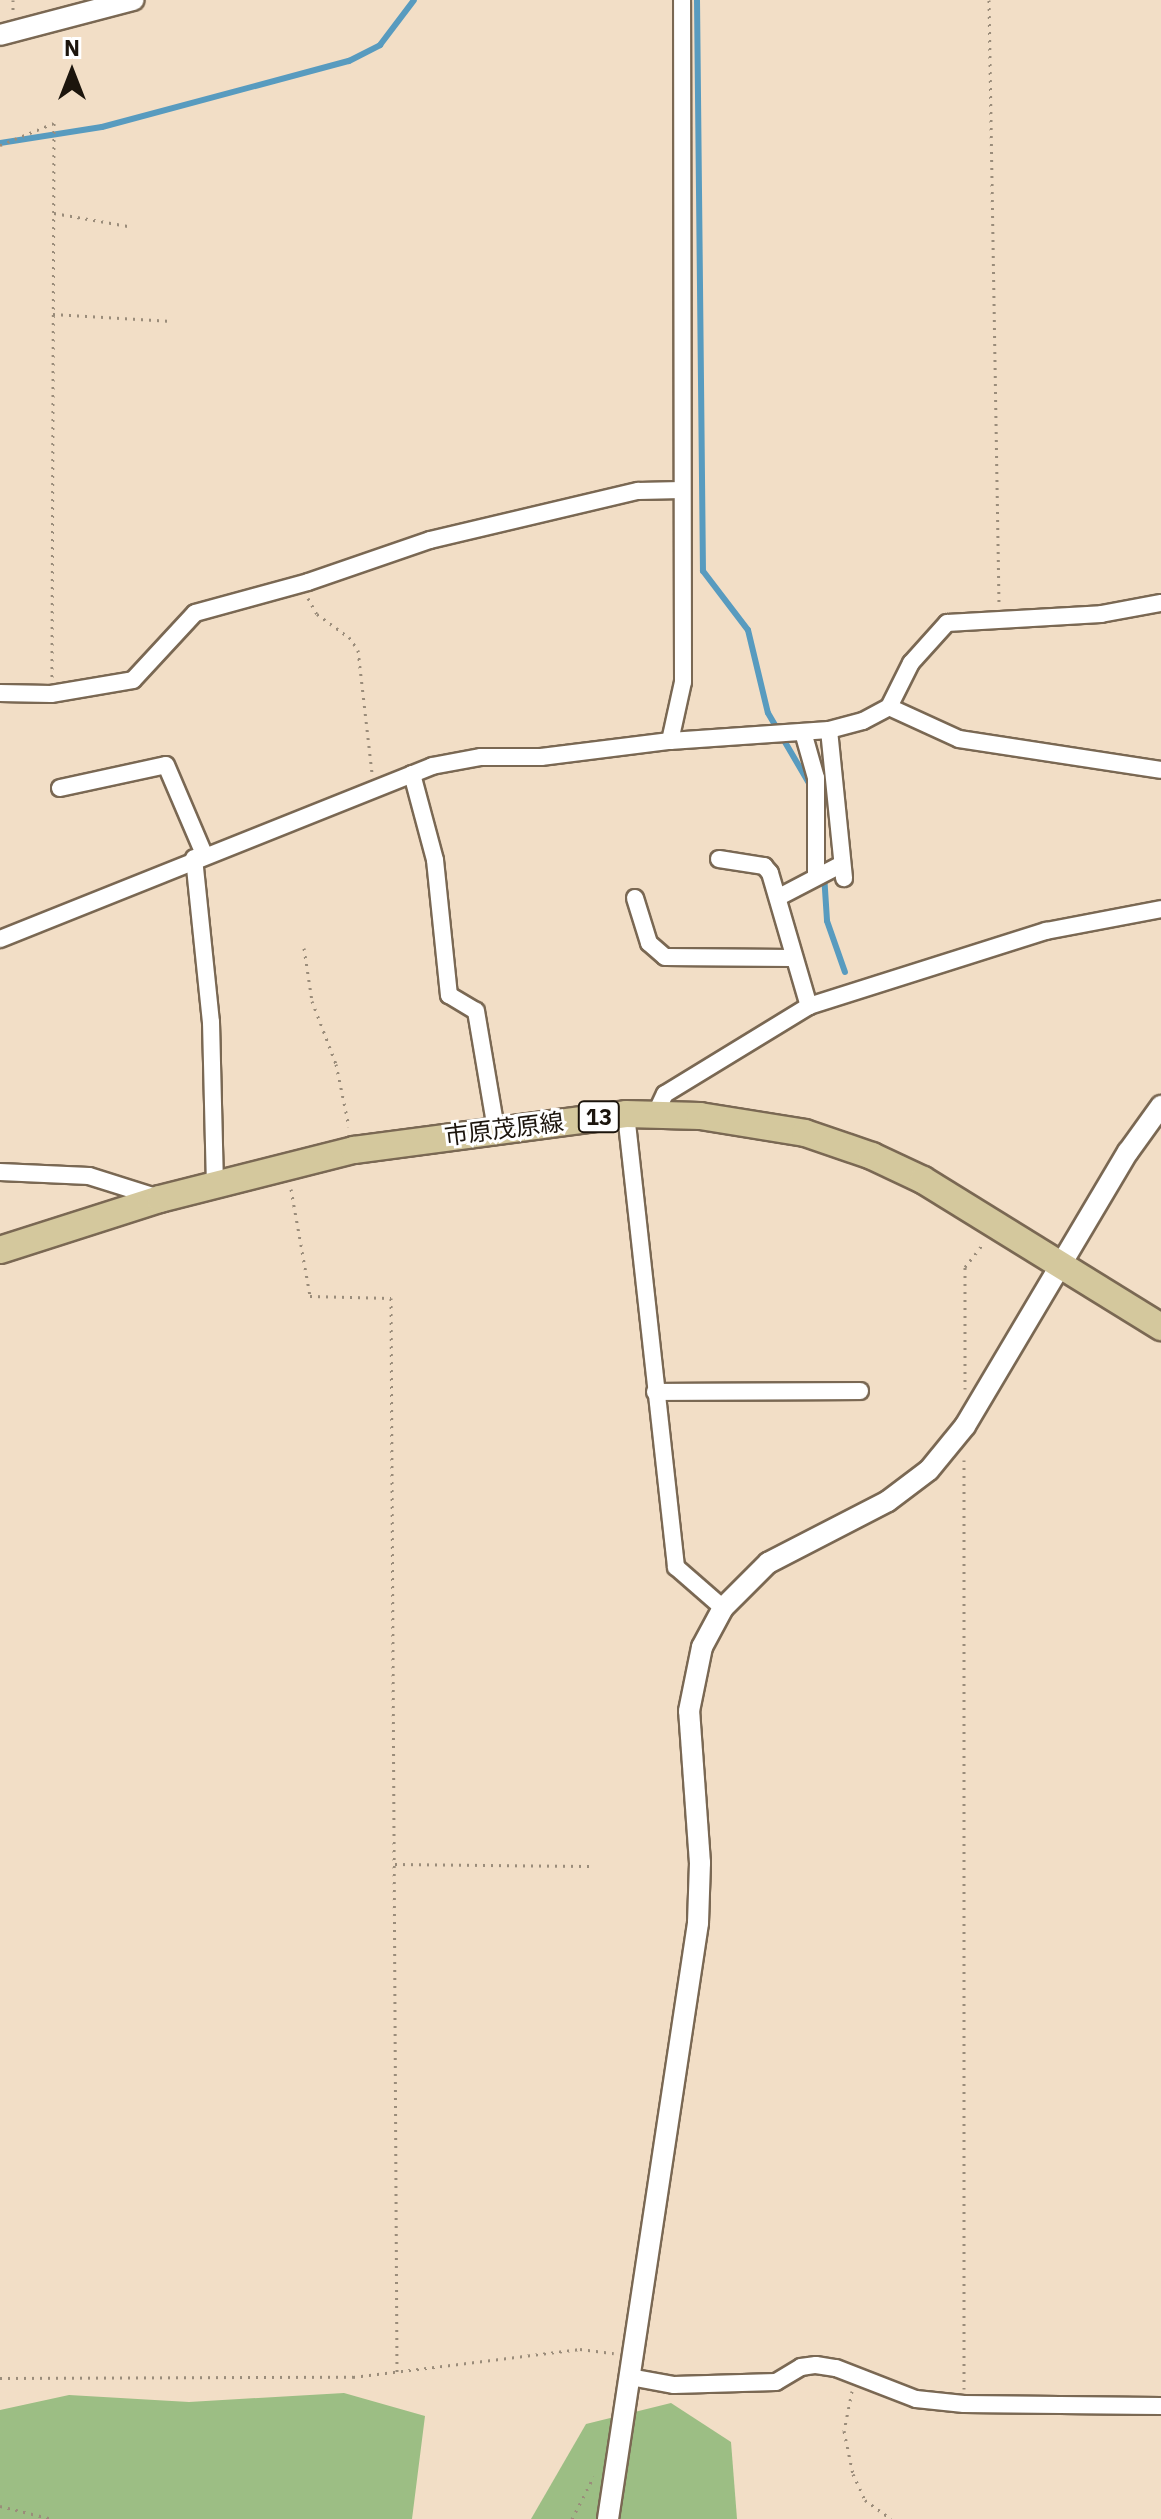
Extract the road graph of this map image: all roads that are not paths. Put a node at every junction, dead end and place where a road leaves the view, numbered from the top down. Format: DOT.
graph roads {
  1 [pos="133,0"];
  2 [pos="682,0"];
  3 [pos="0,35"];
  4 [pos="682,490"];
  5 [pos="1161,603"];
  6 [pos="0,693"];
  7 [pos="889,707"];
  8 [pos="829,730"];
  9 [pos="803,732"];
  10 [pos="670,741"];
  11 [pos="1161,770"];
  12 [pos="412,774"];
  13 [pos="60,788"];
  14 [pos="199,856"];
  15 [pos="719,859"];
  16 [pos="816,875"];
  17 [pos="779,897"];
  18 [pos="635,898"];
  19 [pos="1161,909"];
  20 [pos="0,939"];
  21 [pos="792,958"];
  22 [pos="809,1006"];
  23 [pos="1161,1106"];
  24 [pos="656,1113"];
  25 [pos="626,1114"];
  26 [pos="496,1129"];
  27 [pos="0,1172"];
  28 [pos="215,1186"];
  29 [pos="160,1199"];
  30 [pos="0,1250"];
  31 [pos="1059,1264"];
  32 [pos="1161,1327"];
  33 [pos="860,1391"];
  34 [pos="655,1392"];
  35 [pos="723,1608"];
  36 [pos="630,2377"];
  37 [pos="1161,2406"];
  38 [pos="608,2519"];
  1 -- 3 [label="street"];
  2 -- 4 [label="street"];
  4 -- 6 [label="street"];
  4 -- 10 [label="street"];
  5 -- 7 [label="street"];
  7 -- 8 [label="street"];
  7 -- 11 [label="street"];
  8 -- 9 [label="street"];
  8 -- 16 [label="street"];
  9 -- 10 [label="street"];
  9 -- 16 [label="street"];
  10 -- 12 [label="street"];
  12 -- 14 [label="street"];
  12 -- 26 [label="street"];
  13 -- 14 [label="street"];
  14 -- 20 [label="street"];
  14 -- 28 [label="street"];
  15 -- 17 [label="street"];
  16 -- 17 [label="street"];
  17 -- 21 [label="street"];
  18 -- 21 [label="street"];
  19 -- 22 [label="street"];
  21 -- 22 [label="street"];
  22 -- 24 [label="street"];
  23 -- 31 [label="street"];
  24 -- 25 [label="main road, 市原茂原線 / 13"];
  24 -- 31 [label="main road, 市原茂原線 / 13"];
  25 -- 26 [label="main road, 市原茂原線 / 13"];
  25 -- 34 [label="street"];
  26 -- 28 [label="main road, 市原茂原線 / 13"];
  27 -- 29 [label="street"];
  28 -- 29 [label="main road, 市原茂原線 / 13"];
  29 -- 30 [label="main road, 市原茂原線 / 13"];
  31 -- 32 [label="main road, 市原茂原線 / 13"];
  31 -- 35 [label="street"];
  33 -- 34 [label="street"];
  34 -- 35 [label="street"];
  35 -- 36 [label="street"];
  36 -- 37 [label="street"];
  36 -- 38 [label="street"];
}
